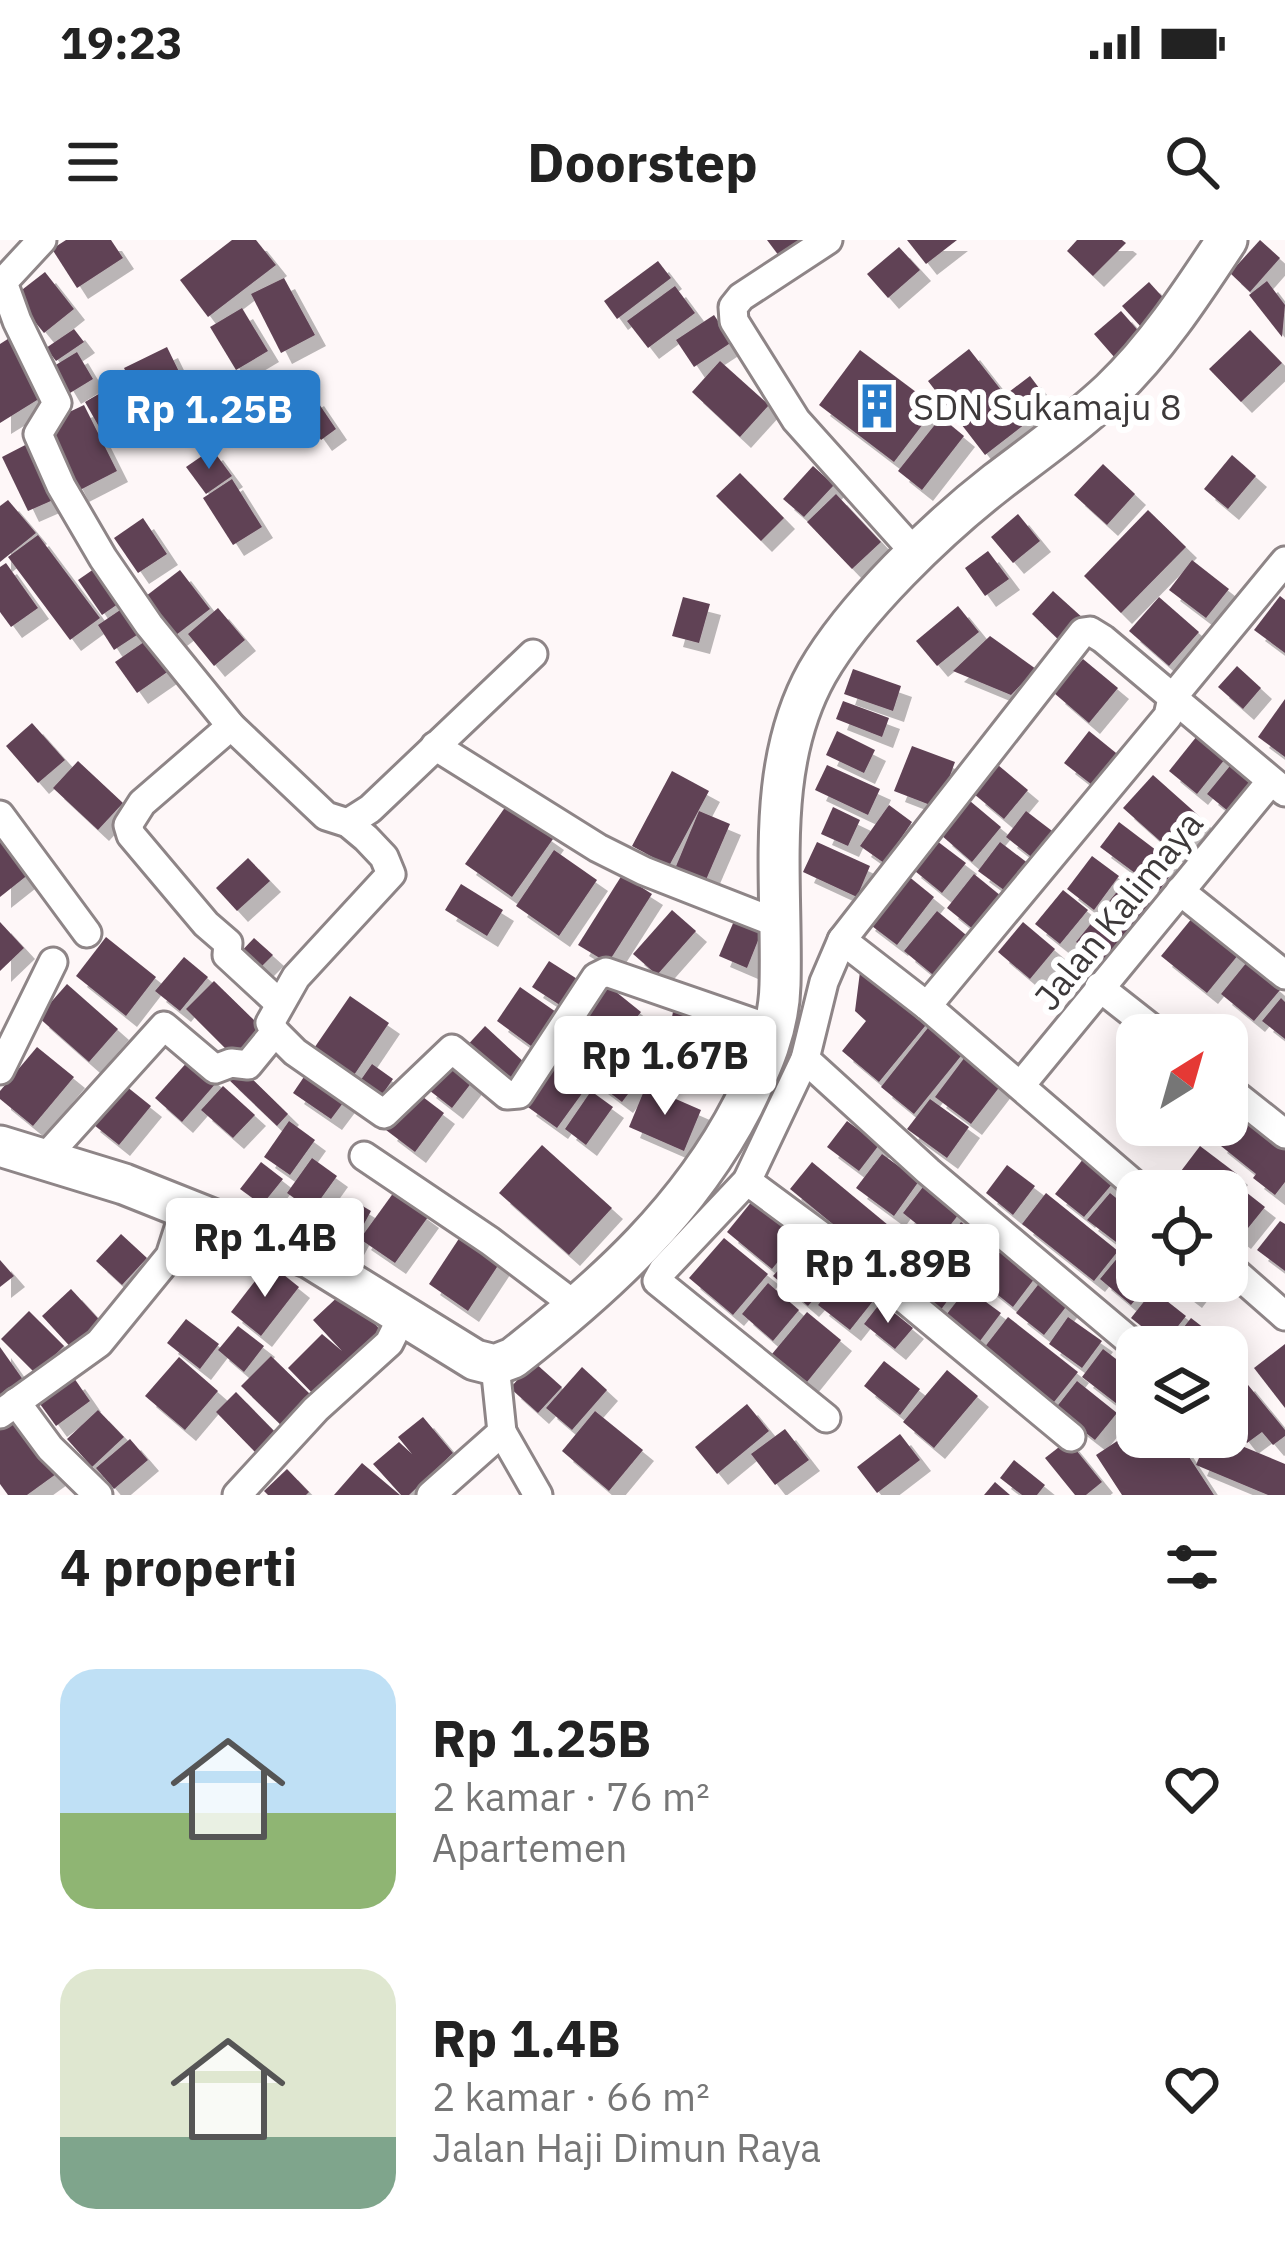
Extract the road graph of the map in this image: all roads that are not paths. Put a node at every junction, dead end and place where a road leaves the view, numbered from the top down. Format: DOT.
graph roads {
  1 [pos="42,240"];
  2 [pos="828,240"];
  3 [pos="1227,240"];
  4 [pos="917,555"];
  5 [pos="1281,572"];
  6 [pos="533,654"];
  7 [pos="1172,698"];
  8 [pos="231,726"];
  9 [pos="436,746"];
  10 [pos="1278,786"];
  11 [pos="0,815"];
  12 [pos="348,823"];
  13 [pos="1180,891"];
  14 [pos="777,923"];
  15 [pos="87,933"];
  16 [pos="842,940"];
  17 [pos="53,962"];
  18 [pos="1285,975"];
  19 [pos="1099,987"];
  20 [pos="927,1006"];
  21 [pos="1133,1014"];
  22 [pos="277,1018"];
  23 [pos="774,1030"];
  24 [pos="805,1058"];
  25 [pos="0,1070"];
  26 [pos="1022,1085"];
  27 [pos="1248,1105"];
  28 [pos="1285,1134"];
  29 [pos="0,1146"];
  30 [pos="364,1156"];
  31 [pos="42,1161"];
  32 [pos="1118,1170"];
  33 [pos="747,1181"];
  34 [pos="186,1206"];
  35 [pos="1248,1283"];
  36 [pos="576,1306"];
  37 [pos="404,1313"];
  38 [pos="1285,1316"];
  39 [pos="1116,1330"];
  40 [pos="495,1365"];
  41 [pos="8,1408"];
  42 [pos="826,1418"];
  43 [pos="502,1432"];
  44 [pos="1071,1438"];
  45 [pos="98,1495"];
  46 [pos="237,1495"];
  47 [pos="431,1495"];
  48 [pos="538,1495"];
  1 -- 8 [label="street"];
  2 -- 4 [label="street"];
  3 -- 4 [label="street"];
  4 -- 14 [label="street"];
  5 -- 7 [label="street"];
  6 -- 9 [label="street"];
  7 -- 10 [label="street"];
  7 -- 16 [label="street"];
  7 -- 20 [label="street"];
  8 -- 12 [label="street"];
  8 -- 22 [label="street"];
  9 -- 12 [label="street"];
  9 -- 14 [label="street"];
  10 -- 13 [label="street, Jalan Kalimaya"];
  11 -- 15 [label="street"];
  12 -- 22 [label="street"];
  13 -- 18 [label="street"];
  13 -- 19 [label="street, Jalan Kalimaya"];
  14 -- 23 [label="street"];
  16 -- 20 [label="street"];
  16 -- 24 [label="street"];
  17 -- 25 [label="street"];
  19 -- 21 [label="street"];
  19 -- 26 [label="street, Jalan Kalimaya"];
  20 -- 26 [label="street"];
  22 -- 23 [label="street"];
  22 -- 31 [label="street"];
  23 -- 36 [label="street"];
  24 -- 33 [label="street"];
  24 -- 39 [label="street"];
  26 -- 32 [label="street"];
  27 -- 28 [label="street"];
  29 -- 31 [label="street"];
  30 -- 36 [label="street"];
  31 -- 34 [label="street"];
  33 -- 42 [label="street"];
  33 -- 44 [label="street"];
  34 -- 37 [label="street"];
  34 -- 41 [label="street"];
  35 -- 38 [label="street"];
  36 -- 40 [label="street"];
  37 -- 40 [label="street"];
  37 -- 46 [label="street"];
  40 -- 43 [label="street"];
  41 -- 45 [label="street"];
  43 -- 47 [label="street"];
  43 -- 48 [label="street"];
}
